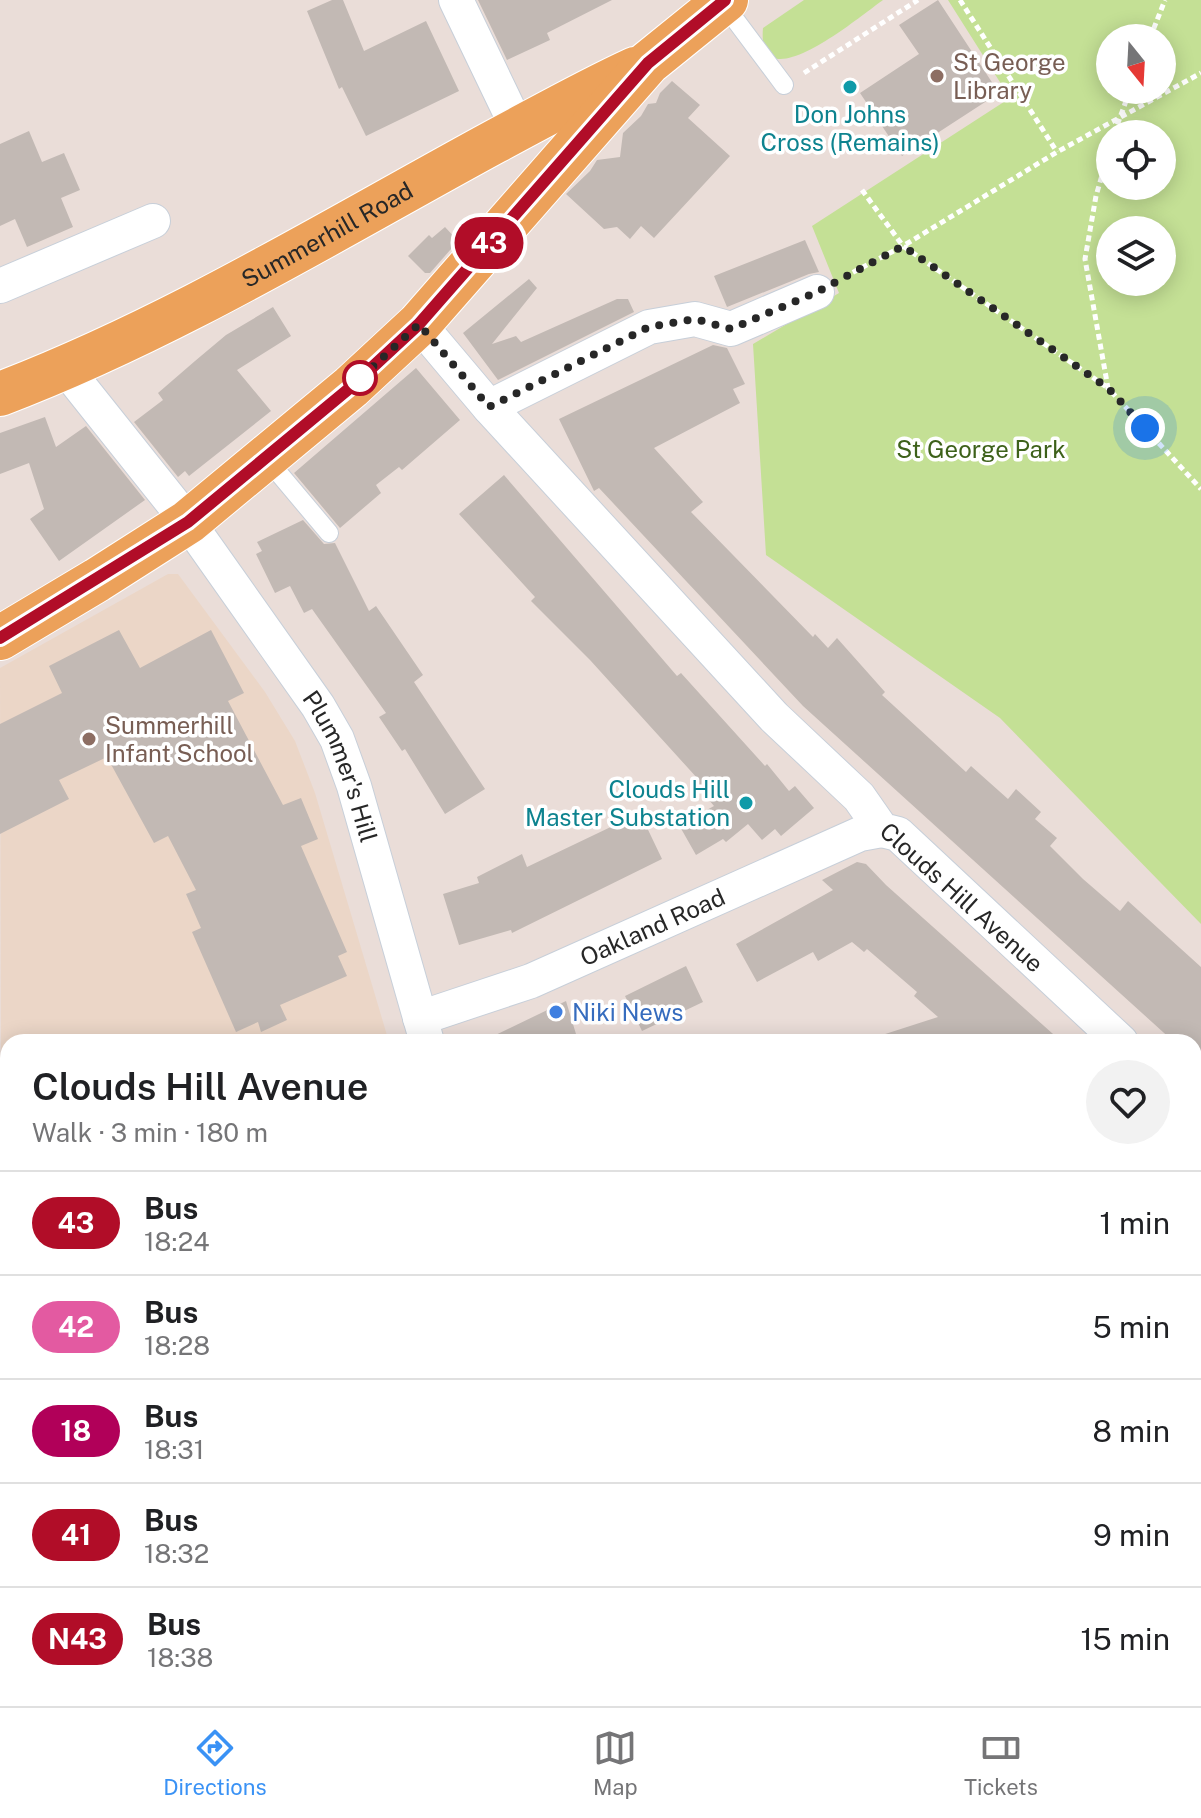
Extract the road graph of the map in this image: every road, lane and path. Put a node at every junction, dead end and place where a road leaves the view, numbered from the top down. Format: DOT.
graph roads {
  1 [pos="456,0"];
  2 [pos="918,0"];
  3 [pos="960,0"];
  4 [pos="1165,0"];
  5 [pos="724,1"];
  6 [pos="1156,24"];
  7 [pos="648,63"];
  8 [pos="1201,73"];
  9 [pos="784,85"];
  10 [pos="1124,104"];
  11 [pos="1119,117"];
  12 [pos="1118,120"];
  13 [pos="518,129"];
  14 [pos="1057,152"];
  15 [pos="862,190"];
  16 [pos="1096,196"];
  17 [pos="527,203"];
  18 [pos="153,221"];
  19 [pos="903,246"];
  20 [pos="0,286"];
  21 [pos="817,292"];
  22 [pos="419,324"];
  23 [pos="66,369"];
  24 [pos="1108,388"];
  25 [pos="0,394"];
  26 [pos="489,407"];
  27 [pos="266,458"];
  28 [pos="1201,489"];
  29 [pos="188,522"];
  30 [pos="329,533"];
  31 [pos="0,638"];
  32 [pos="882,830"];
  33 [pos="423,1030"];
  34 [pos="1112,1034"];
  1 -- 13 [label="street"];
  2 -- 9 [label="path"];
  3 -- 14 [label="path"];
  4 -- 6 [label="path"];
  5 -- 7 [label="main road"];
  5 -- 9 [label="lane"];
  7 -- 13 [label="main road, Summerhill Road"];
  7 -- 17 [label="main road"];
  8 -- 11 [label="path"];
  10 -- 11 [label="path"];
  11 -- 12 [label="path"];
  11 -- 14 [label="path"];
  13 -- 17 [label="main road"];
  13 -- 23 [label="main road, Summerhill Road"];
  14 -- 19 [label="path"];
  15 -- 19 [label="path"];
  16 -- 24 [label="path"];
  17 -- 22 [label="main road"];
  18 -- 20 [label="street"];
  19 -- 21 [label="path"];
  19 -- 24 [label="path"];
  21 -- 26 [label="street"];
  22 -- 26 [label="street, Clouds Hill Avenue"];
  22 -- 27 [label="main road"];
  23 -- 25 [label="main road, Summerhill Road"];
  23 -- 29 [label="street, Plummer's Hill"];
  24 -- 28 [label="path"];
  26 -- 32 [label="street, Clouds Hill Avenue"];
  27 -- 29 [label="main road"];
  27 -- 30 [label="lane"];
  29 -- 31 [label="main road"];
  29 -- 33 [label="street, Plummer's Hill"];
  32 -- 33 [label="street, Oakland Road"];
  32 -- 34 [label="street, Clouds Hill Avenue"];
}
